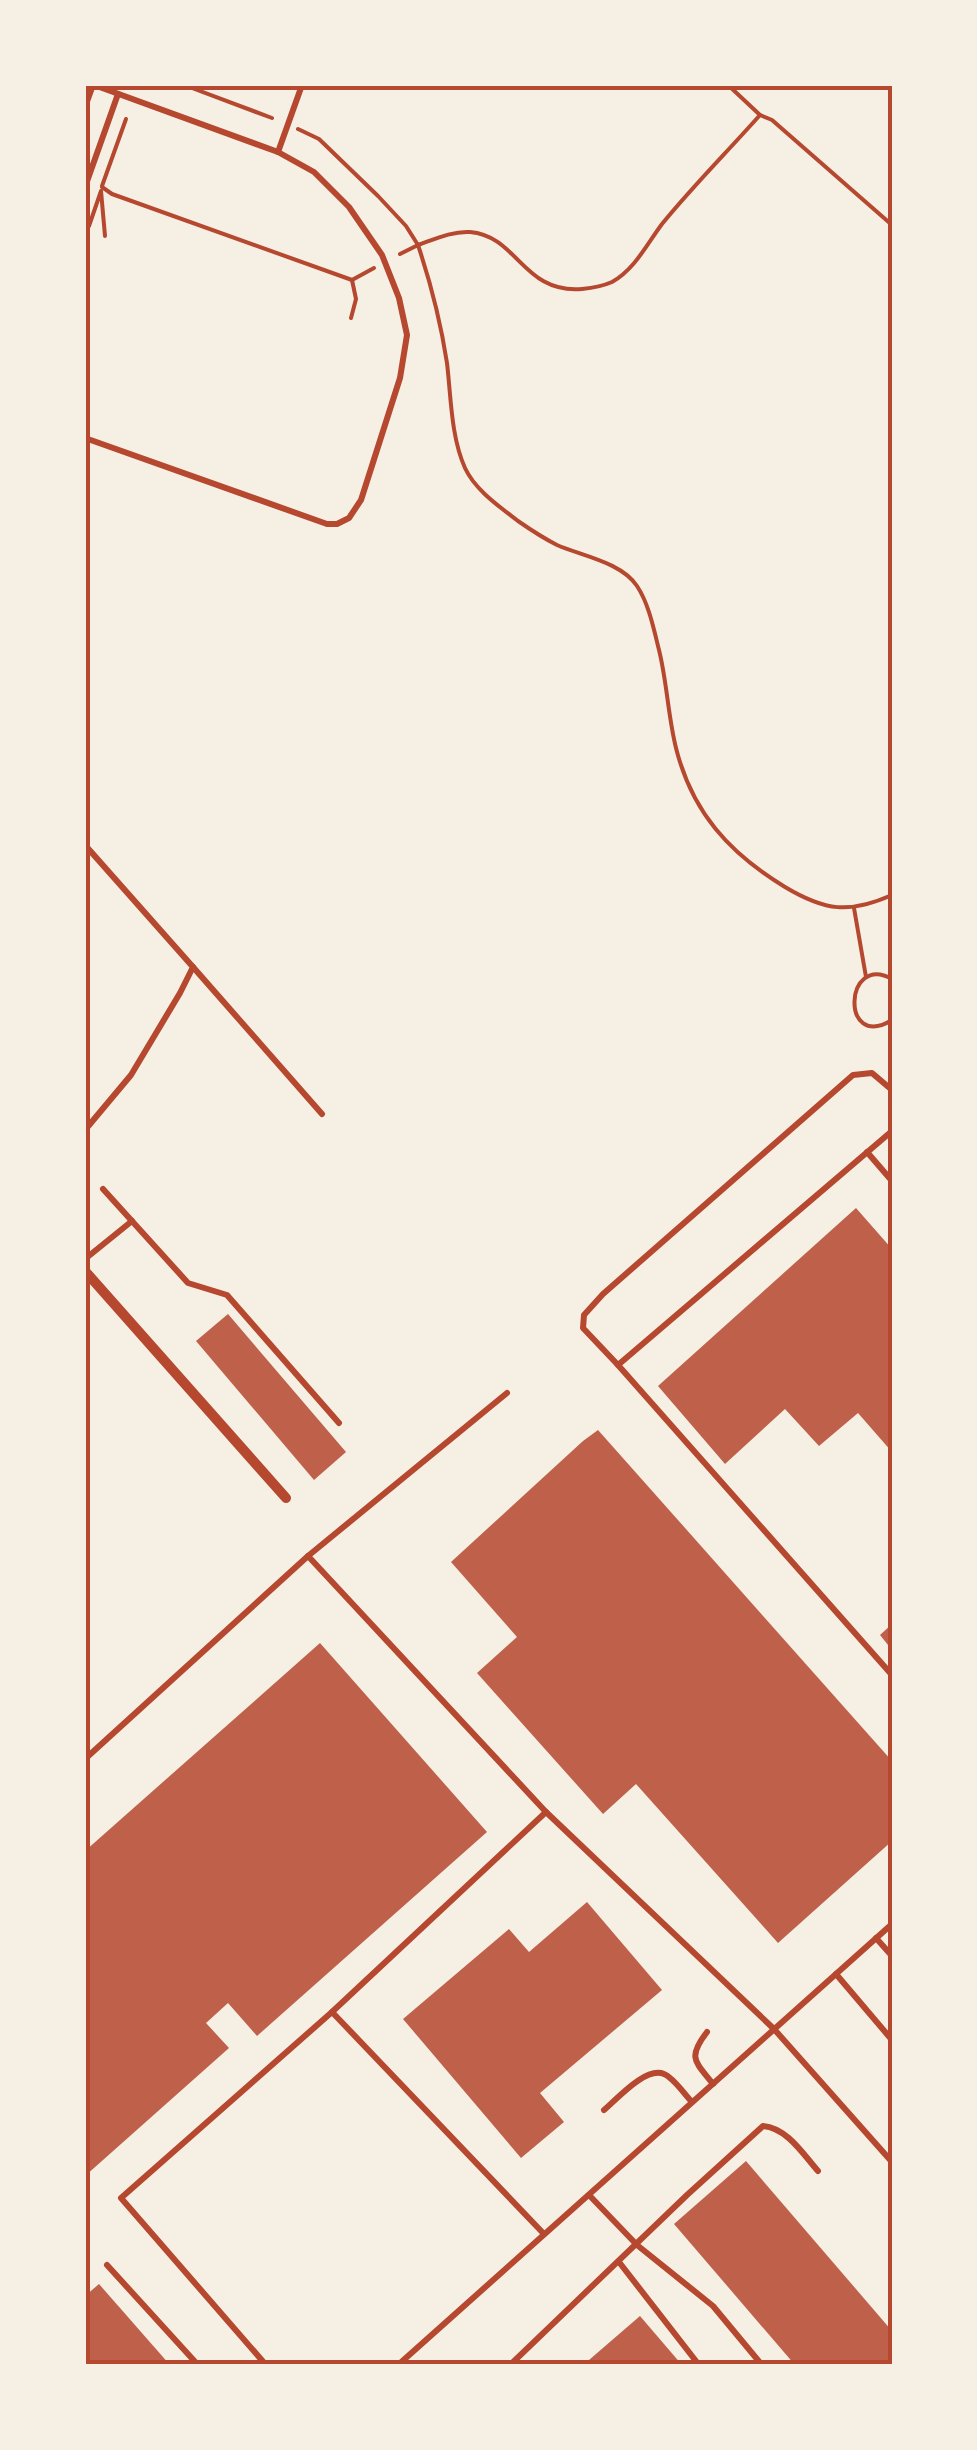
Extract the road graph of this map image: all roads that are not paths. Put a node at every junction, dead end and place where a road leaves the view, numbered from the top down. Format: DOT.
graph roads {
  1 [pos="93,85"];
  2 [pos="302,85"];
  3 [pos="118,94"];
  4 [pos="85,106"];
  5 [pos="278,152"];
  6 [pos="85,186"];
  7 [pos="85,438"];
  8 [pos="85,844"];
  9 [pos="193,967"];
  10 [pos="892,1090"];
  11 [pos="322,1114"];
  12 [pos="85,1130"];
  13 [pos="892,1130"];
  14 [pos="866,1152"];
  15 [pos="892,1182"];
  16 [pos="103,1189"];
  17 [pos="132,1221"];
  18 [pos="85,1260"];
  19 [pos="85,1272"];
  20 [pos="618,1365"];
  21 [pos="506,1394"];
  22 [pos="339,1423"];
  23 [pos="286,1498"];
  24 [pos="308,1556"];
  25 [pos="892,1675"];
  26 [pos="85,1759"];
  27 [pos="546,1812"];
  28 [pos="892,1924"];
  29 [pos="876,1938"];
  30 [pos="892,1956"];
  31 [pos="836,1974"];
  32 [pos="332,2012"];
  33 [pos="774,2029"];
  34 [pos="707,2032"];
  35 [pos="892,2040"];
  36 [pos="713,2084"];
  37 [pos="692,2102"];
  38 [pos="604,2110"];
  39 [pos="892,2162"];
  40 [pos="818,2171"];
  41 [pos="588,2195"];
  42 [pos="544,2234"];
  43 [pos="636,2245"];
  44 [pos="619,2262"];
  45 [pos="107,2265"];
  46 [pos="198,2365"];
  47 [pos="266,2365"];
  48 [pos="398,2365"];
  49 [pos="510,2365"];
  50 [pos="699,2365"];
  51 [pos="762,2365"];
  1 -- 3 [label="lane"];
  1 -- 4 [label="lane"];
  2 -- 5 [label="lane"];
  3 -- 5 [label="lane"];
  3 -- 6 [label="lane"];
  5 -- 7 [label="lane"];
  8 -- 9 [label="lane"];
  9 -- 11 [label="lane"];
  9 -- 12 [label="lane"];
  10 -- 20 [label="lane"];
  13 -- 14 [label="lane"];
  14 -- 15 [label="lane"];
  14 -- 20 [label="lane"];
  16 -- 17 [label="lane"];
  17 -- 18 [label="lane"];
  17 -- 22 [label="lane"];
  19 -- 23 [label="street"];
  20 -- 25 [label="lane"];
  21 -- 24 [label="lane"];
  24 -- 26 [label="lane"];
  24 -- 27 [label="lane"];
  27 -- 32 [label="lane"];
  27 -- 33 [label="lane"];
  28 -- 29 [label="lane"];
  29 -- 30 [label="lane"];
  29 -- 31 [label="lane"];
  31 -- 33 [label="lane"];
  31 -- 35 [label="lane"];
  32 -- 42 [label="lane"];
  32 -- 47 [label="lane"];
  33 -- 36 [label="lane"];
  33 -- 39 [label="lane"];
  34 -- 36 [label="lane"];
  36 -- 37 [label="lane"];
  37 -- 38 [label="lane"];
  37 -- 41 [label="lane"];
  40 -- 43 [label="lane"];
  41 -- 42 [label="lane"];
  41 -- 43 [label="lane"];
  42 -- 48 [label="lane"];
  43 -- 44 [label="lane"];
  43 -- 51 [label="lane"];
  44 -- 49 [label="lane"];
  44 -- 50 [label="lane"];
  45 -- 46 [label="lane"];
}
